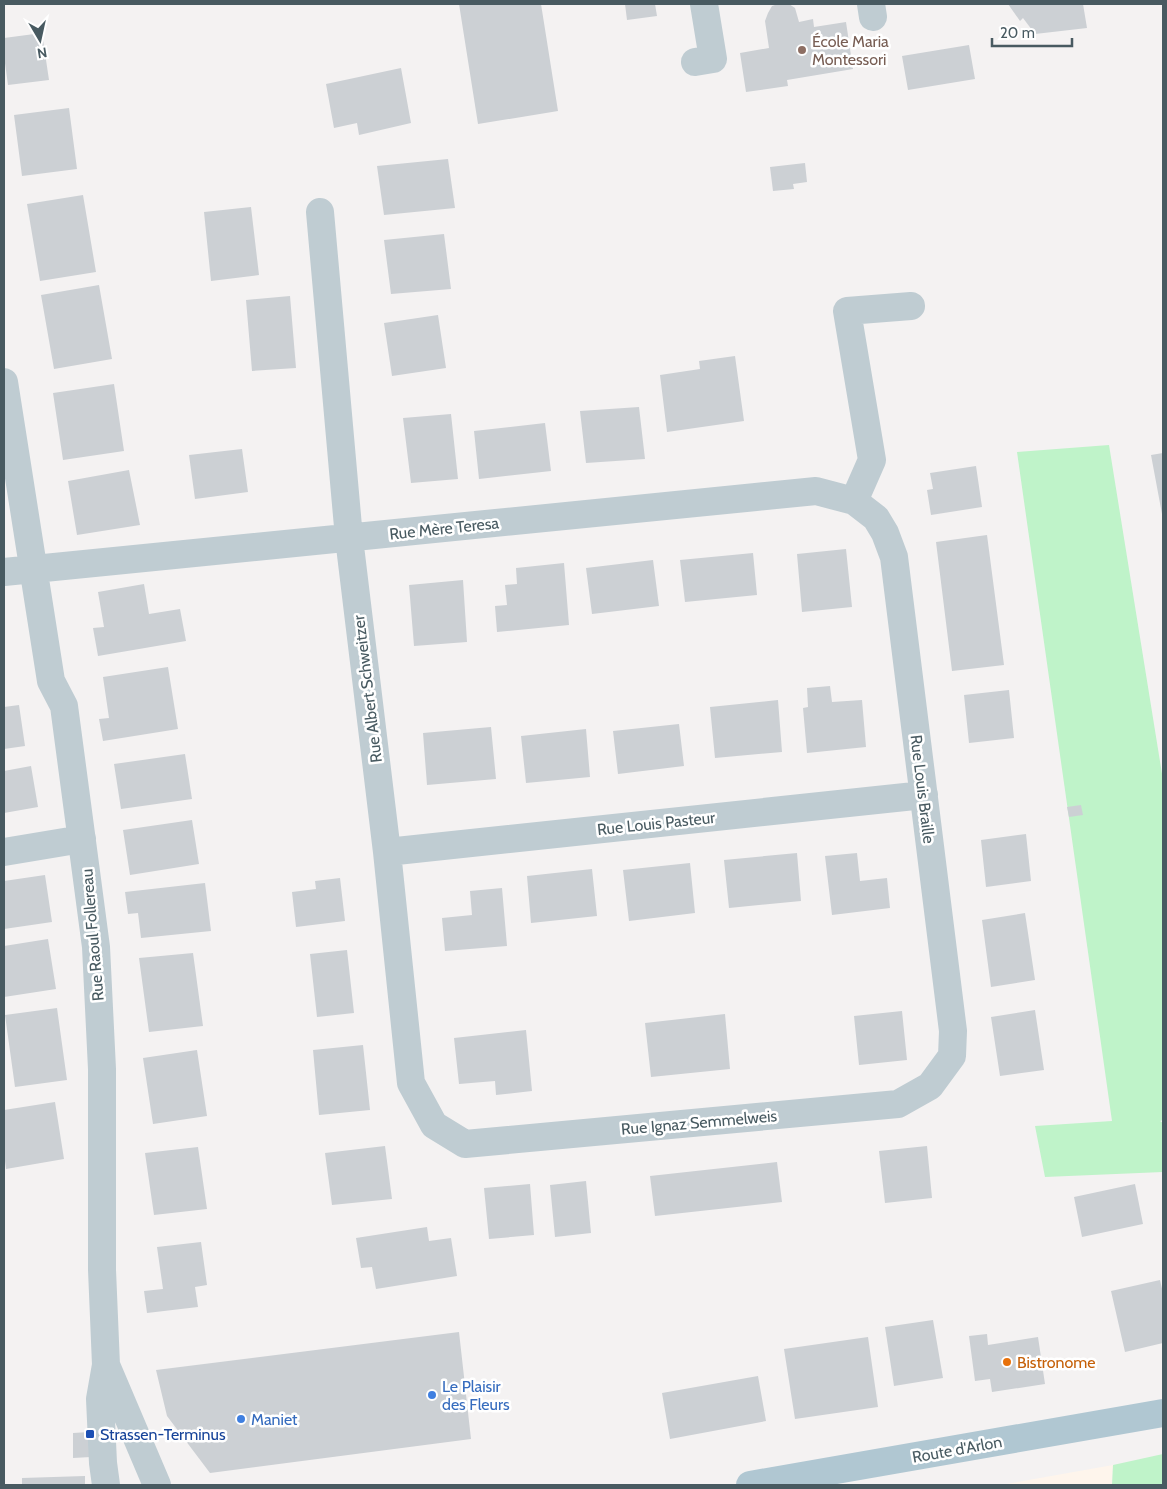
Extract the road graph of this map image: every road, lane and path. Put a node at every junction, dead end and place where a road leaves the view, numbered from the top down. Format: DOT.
graph roads {
  1 [pos="704,4"];
  2 [pos="695,62"];
  3 [pos="320,212"];
  4 [pos="911,306"];
  5 [pos="4,382"];
  6 [pos="854,501"];
  7 [pos="349,538"];
  8 [pos="34,569"];
  9 [pos="4,572"];
  10 [pos="924,795"];
  11 [pos="82,839"];
  12 [pos="4,852"];
  13 [pos="387,852"];
  14 [pos="930,1086"];
  15 [pos="465,1144"];
  16 [pos="106,1365"];
  17 [pos="1163,1413"];
  18 [pos="106,1485"];
  19 [pos="157,1485"];
  20 [pos="750,1485"];
  1 -- 2 [label="street"];
  3 -- 7 [label="street, Rue Albert Schweitzer"];
  4 -- 6 [label="street"];
  5 -- 8 [label="street, Rue Raoul Follereau"];
  6 -- 7 [label="street, Rue Mère Teresa"];
  6 -- 10 [label="street, Rue Louis Braille"];
  7 -- 8 [label="street, Rue Mère Teresa"];
  7 -- 13 [label="street, Rue Albert Schweitzer"];
  8 -- 9 [label="street, Rue Mère Teresa"];
  8 -- 11 [label="street, Rue Raoul Follereau"];
  10 -- 13 [label="street, Rue Louis Pasteur"];
  10 -- 14 [label="street, Rue Louis Braille"];
  11 -- 12 [label="street"];
  11 -- 16 [label="street, Rue Raoul Follereau"];
  13 -- 15 [label="street, Rue Albert Schweitzer"];
  14 -- 15 [label="street, Rue Ignaz Semmelweis"];
  16 -- 18 [label="street"];
  16 -- 19 [label="street, Rue Raoul Follereau"];
  17 -- 20 [label="main road, Route d'Arlon"];
}
